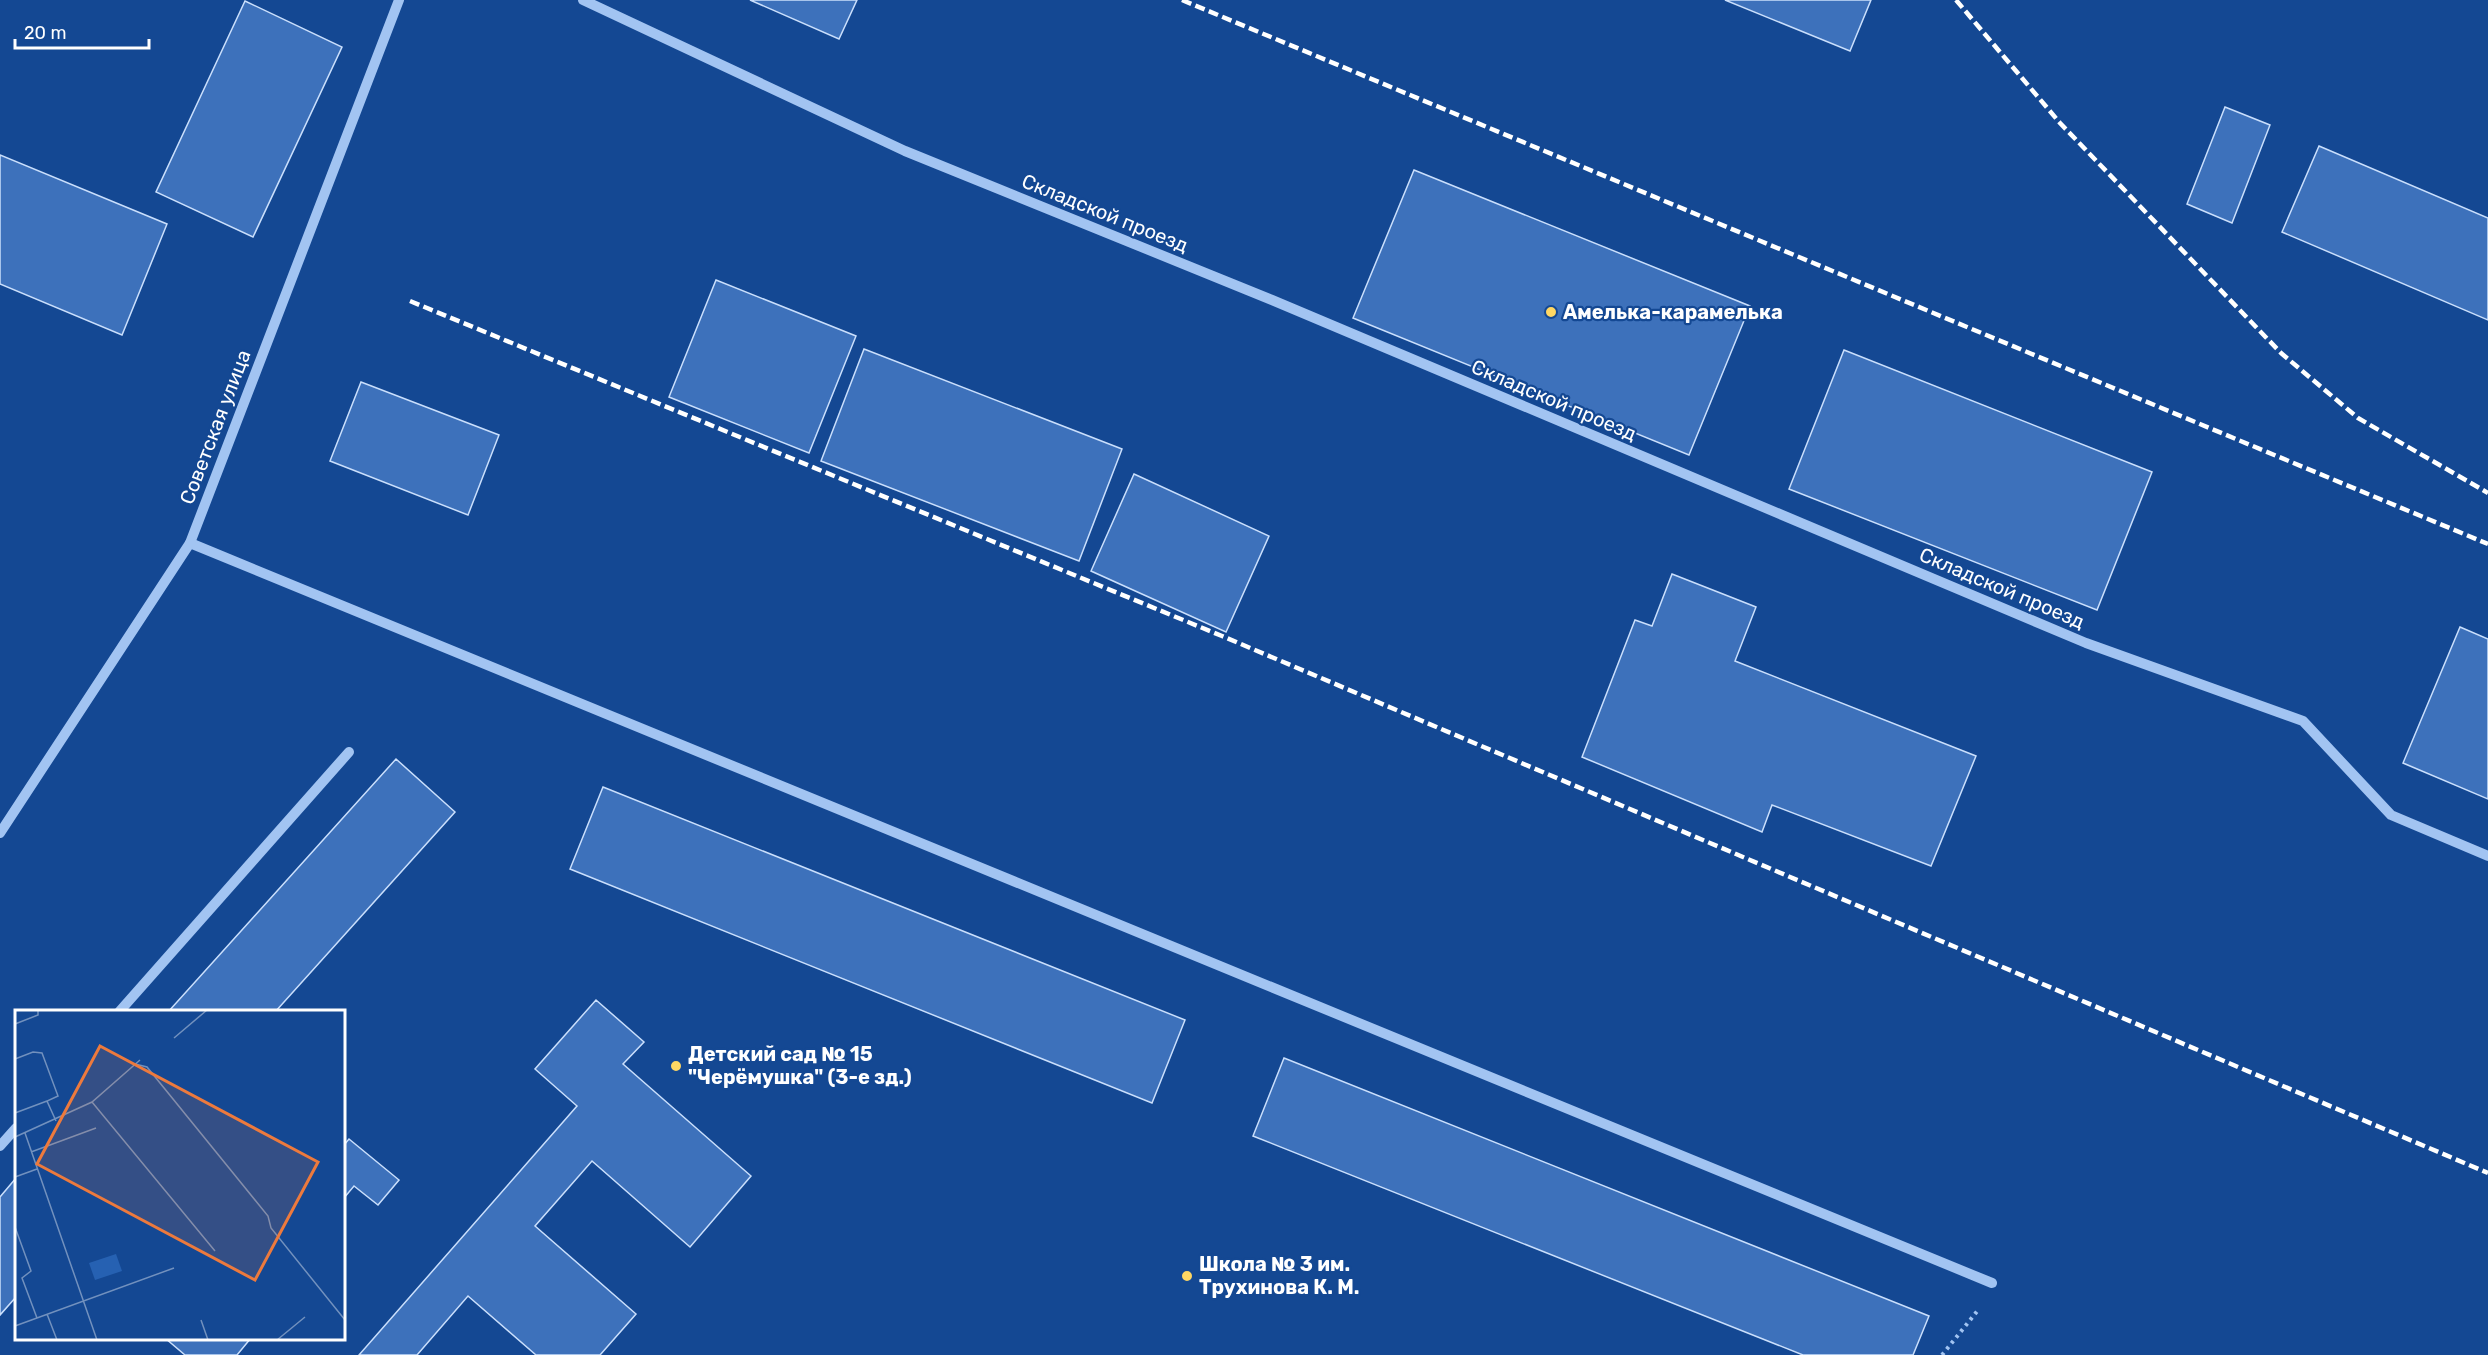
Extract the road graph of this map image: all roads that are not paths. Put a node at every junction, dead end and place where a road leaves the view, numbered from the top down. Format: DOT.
graph roads {
  1 [pos="399,0"];
  2 [pos="584,0"];
  3 [pos="189,543"];
  4 [pos="350,752"];
  5 [pos="0,833"];
  6 [pos="2488,856"];
  7 [pos="120,1010"];
  8 [pos="15,1129"];
  9 [pos="0,1146"];
  10 [pos="1992,1283"];
  1 -- 3 [label="street, Советская улица"];
  2 -- 6 [label="street, Складской проезд"];
  3 -- 5 [label="street, Советская улица"];
  3 -- 10 [label="street"];
  4 -- 7 [label="street"];
  8 -- 9 [label="street"];
}
